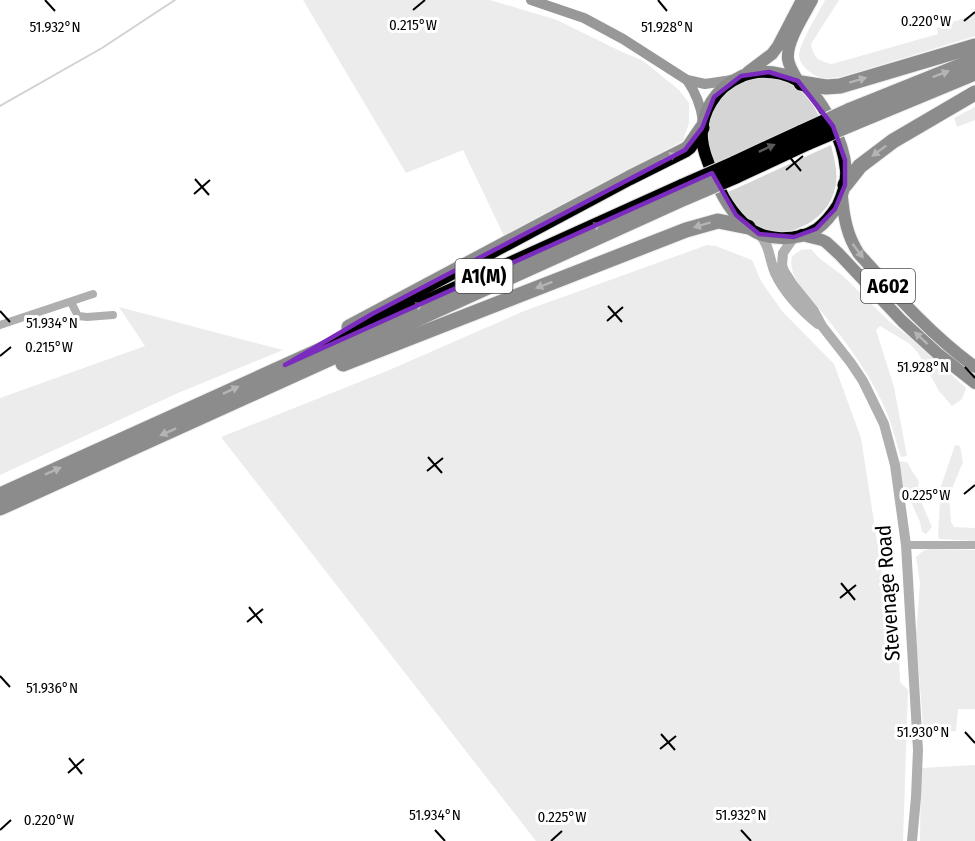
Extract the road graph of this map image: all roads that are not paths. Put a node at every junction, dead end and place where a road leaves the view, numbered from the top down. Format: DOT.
graph roads {
  1 [pos="531,0"];
  2 [pos="802,0"];
  3 [pos="812,0"];
  4 [pos="975,46"];
  5 [pos="975,60"];
  6 [pos="975,74"];
  7 [pos="738,78"];
  8 [pos="687,80"];
  9 [pos="800,82"];
  10 [pos="975,93"];
  11 [pos="851,117"];
  12 [pos="703,125"];
  13 [pos="844,190"];
  14 [pos="685,191"];
  15 [pos="753,231"];
  16 [pos="798,236"];
  17 [pos="93,294"];
  18 [pos="71,302"];
  19 [pos="113,315"];
  20 [pos="0,325"];
  21 [pos="822,326"];
  22 [pos="285,365"];
  23 [pos="975,367"];
  24 [pos="975,383"];
  25 [pos="260,392"];
  26 [pos="0,495"];
  27 [pos="0,508"];
  28 [pos="975,544"];
  29 [pos="906,545"];
  30 [pos="912,841"];
  1 -- 8 [label="main road"];
  2 -- 7 [label="main road"];
  3 -- 9 [label="main road"];
  9 -- 4 [label="highway, one-way"];
  11 -- 5 [label="highway, A1(M), one-way"];
  6 -- 11 [label="highway, A1(M)"];
  7 -- 8 [label="main road"];
  7 -- 9 [label="main road"];
  7 -- 12 [label="main road"];
  8 -- 12 [label="main road"];
  9 -- 13 [label="main road"];
  10 -- 13 [label="highway, one-way"];
  11 -- 14 [label="highway, A1(M), bridge"];
  12 -- 15 [label="main road"];
  22 -- 12 [label="highway, A1(M), one-way"];
  13 -- 16 [label="main road"];
  13 -- 23 [label="main road, A602, one-way"];
  22 -- 14 [label="highway, A1(M), one-way"];
  14 -- 25 [label="highway, A1(M)"];
  15 -- 16 [label="main road"];
  15 -- 21 [label="street, Stevenage Road"];
  15 -- 25 [label="highway, one-way"];
  16 -- 21 [label="street, Stevenage Road"];
  24 -- 16 [label="main road, A602, one-way"];
  17 -- 18 [label="street"];
  18 -- 19 [label="street"];
  18 -- 20 [label="street"];
  21 -- 29 [label="street, Stevenage Road"];
  26 -- 22 [label="highway, A1(M), one-way"];
  25 -- 27 [label="highway, A1(M), one-way"];
  28 -- 29 [label="street"];
  29 -- 30 [label="street, Stevenage Road"];
}
